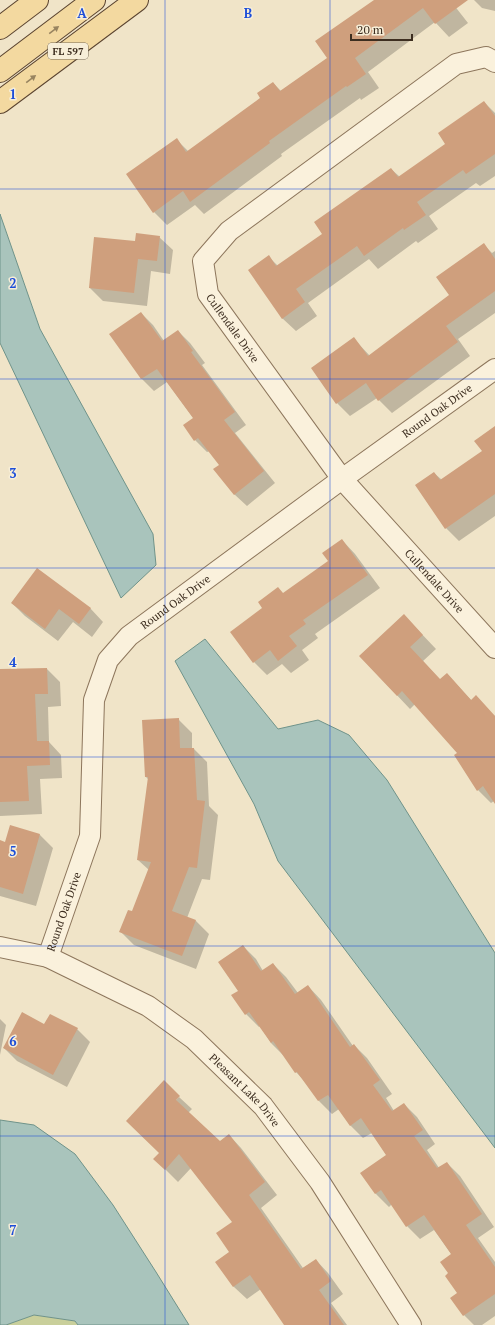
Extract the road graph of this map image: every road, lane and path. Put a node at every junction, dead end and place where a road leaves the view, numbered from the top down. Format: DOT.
graph roads {
  1 [pos="37,0"];
  2 [pos="94,0"];
  3 [pos="136,0"];
  4 [pos="0,28"];
  5 [pos="495,62"];
  6 [pos="0,71"];
  7 [pos="0,102"];
  8 [pos="495,369"];
  9 [pos="342,479"];
  10 [pos="495,648"];
  11 [pos="0,947"];
  12 [pos="48,957"];
  13 [pos="412,1325"];
  1 -- 4 [label="main road"];
  6 -- 2 [label="main road, one-way"];
  7 -- 3 [label="main road, FL 597, one-way"];
  5 -- 9 [label="street, Cullendale Drive"];
  8 -- 9 [label="street, Round Oak Drive"];
  9 -- 10 [label="street, Cullendale Drive"];
  9 -- 12 [label="street, Round Oak Drive"];
  11 -- 12 [label="street, Pleasant Lake Drive"];
  12 -- 13 [label="street, Pleasant Lake Drive"];
}
